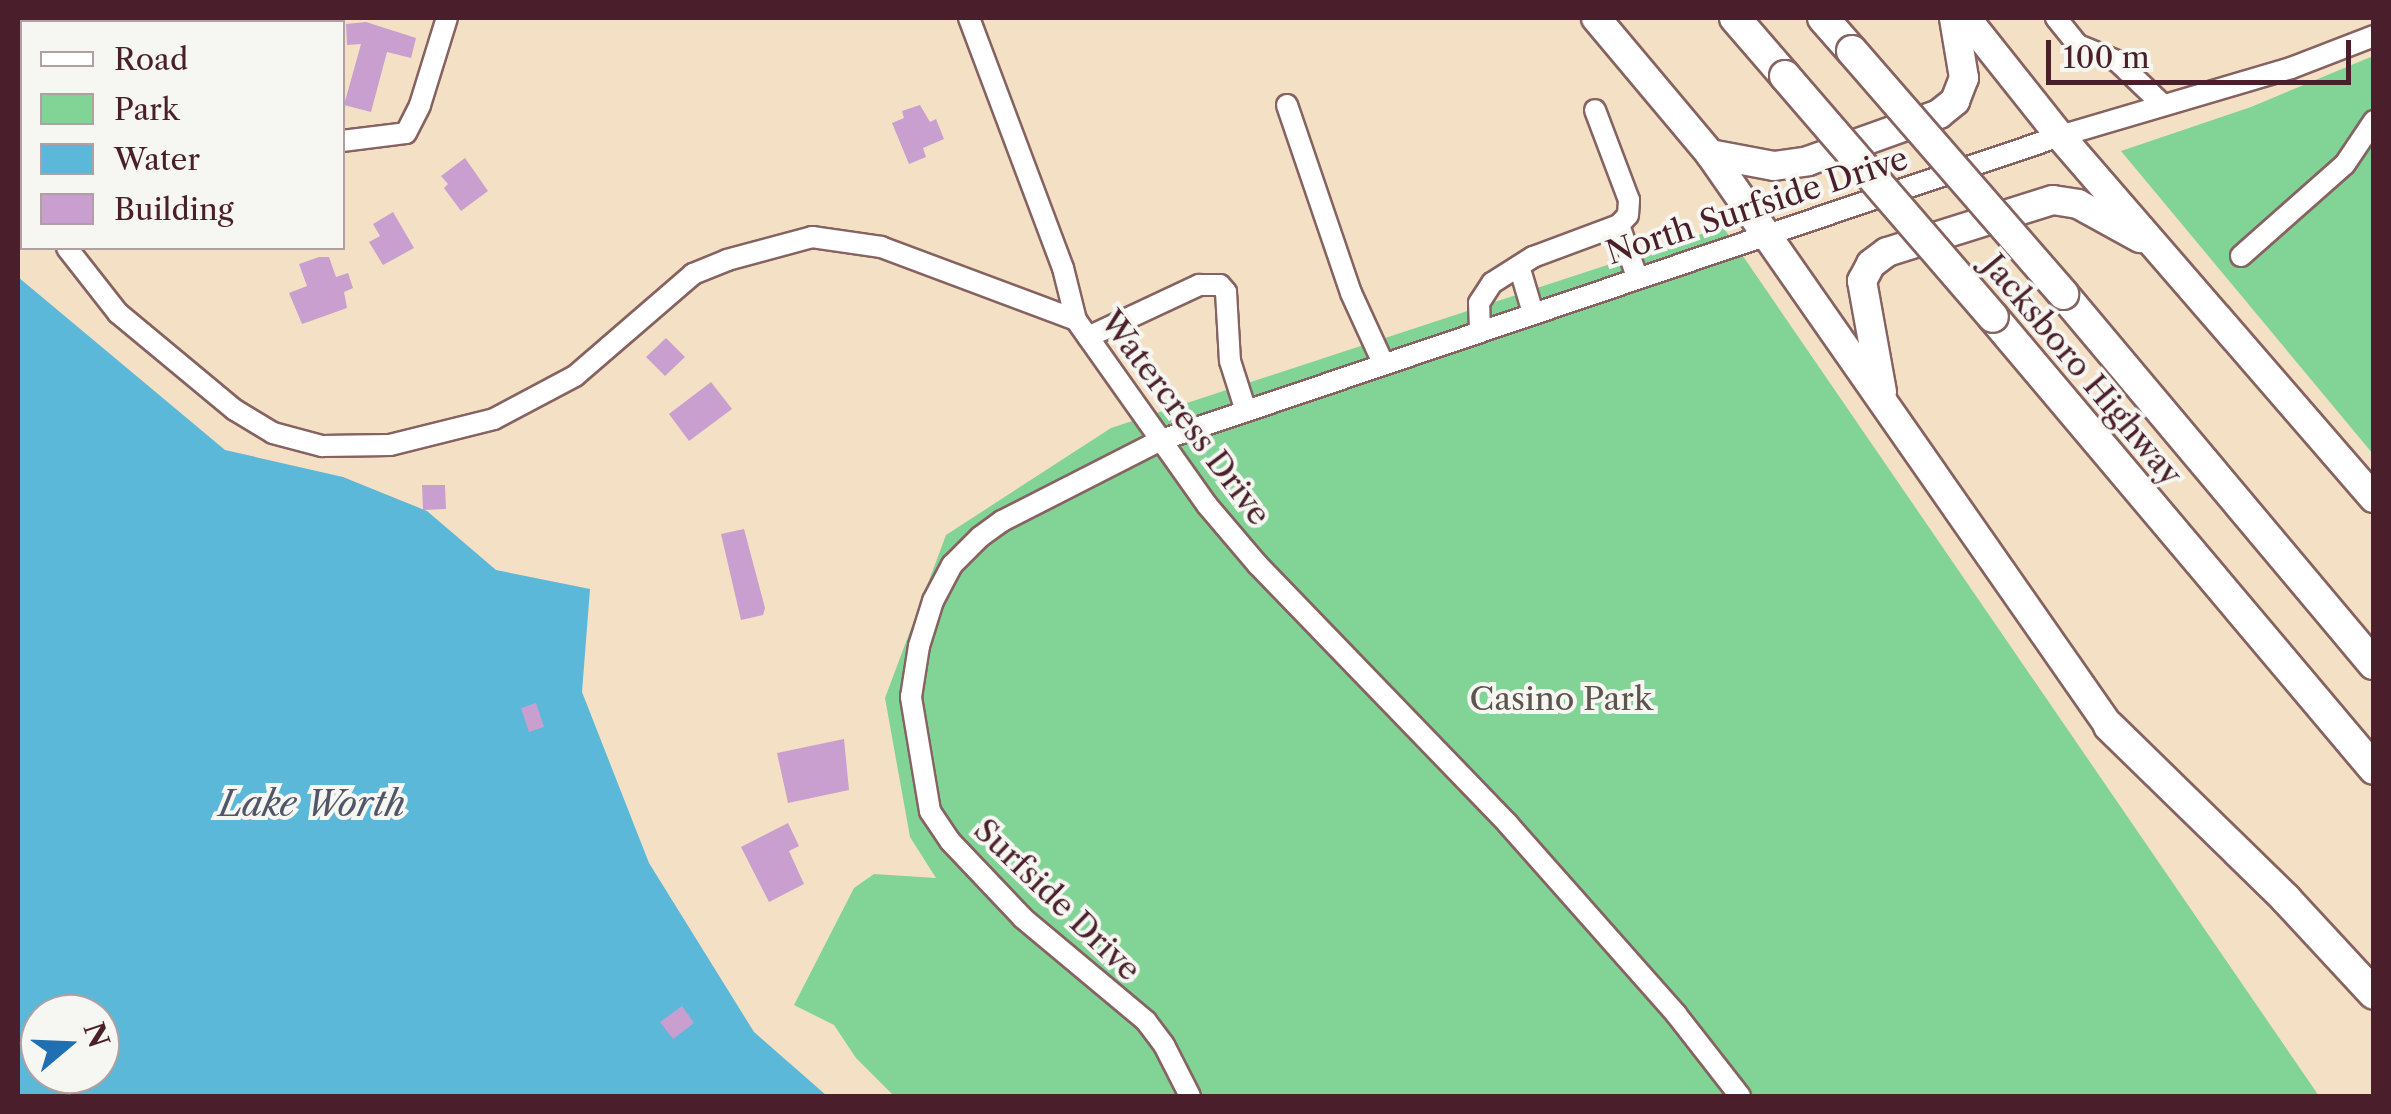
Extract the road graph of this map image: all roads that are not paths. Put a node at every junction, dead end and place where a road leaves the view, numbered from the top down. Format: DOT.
graph roads {
  1 [pos="448,18"];
  2 [pos="970,18"];
  3 [pos="1596,18"];
  4 [pos="1735,18"];
  5 [pos="1823,18"];
  6 [pos="1954,18"];
  7 [pos="1966,18"];
  8 [pos="2056,18"];
  9 [pos="2374,36"];
  10 [pos="2164,104"];
  11 [pos="1287,105"];
  12 [pos="1594,110"];
  13 [pos="2374,121"];
  14 [pos="2060,136"];
  15 [pos="345,141"];
  16 [pos="1710,154"];
  17 [pos="1619,225"];
  18 [pos="1769,237"];
  19 [pos="2154,246"];
  20 [pos="69,250"];
  21 [pos="2241,256"];
  22 [pos="1519,266"];
  23 [pos="1637,277"];
  24 [pos="1533,312"];
  25 [pos="1082,328"];
  26 [pos="1480,330"];
  27 [pos="1383,363"];
  28 [pos="1884,404"];
  29 [pos="1246,411"];
  30 [pos="1161,440"];
  31 [pos="2374,498"];
  32 [pos="2374,664"];
  33 [pos="2108,726"];
  34 [pos="2374,769"];
  35 [pos="2374,994"];
  36 [pos="1190,1096"];
  37 [pos="1740,1096"];
  1 -- 15 [label="street"];
  2 -- 25 [label="street"];
  3 -- 16 [label="main road"];
  4 -- 34 [label="highway, Jacksboro Highway, bridge"];
  5 -- 32 [label="highway, Jacksboro Highway, bridge"];
  6 -- 16 [label="main road"];
  7 -- 14 [label="main road"];
  8 -- 10 [label="street"];
  9 -- 10 [label="street, North Surfside Drive"];
  10 -- 14 [label="street, North Surfside Drive"];
  11 -- 27 [label="street"];
  12 -- 17 [label="street"];
  13 -- 21 [label="street"];
  14 -- 18 [label="street, North Surfside Drive"];
  14 -- 19 [label="main road"];
  16 -- 18 [label="main road"];
  17 -- 22 [label="street"];
  17 -- 23 [label="street"];
  18 -- 23 [label="street, North Surfside Drive"];
  18 -- 28 [label="main road"];
  19 -- 28 [label="main road"];
  19 -- 31 [label="main road"];
  20 -- 25 [label="street, Watercress Drive"];
  22 -- 24 [label="street"];
  22 -- 26 [label="street"];
  23 -- 24 [label="street, North Surfside Drive"];
  24 -- 26 [label="street, North Surfside Drive"];
  25 -- 29 [label="street"];
  25 -- 30 [label="street, Watercress Drive"];
  26 -- 27 [label="street, North Surfside Drive"];
  27 -- 29 [label="street, North Surfside Drive"];
  28 -- 33 [label="main road"];
  29 -- 30 [label="street, North Surfside Drive"];
  30 -- 36 [label="street, Surfside Drive"];
  30 -- 37 [label="street, Watercress Drive"];
  33 -- 35 [label="highway"];
}
